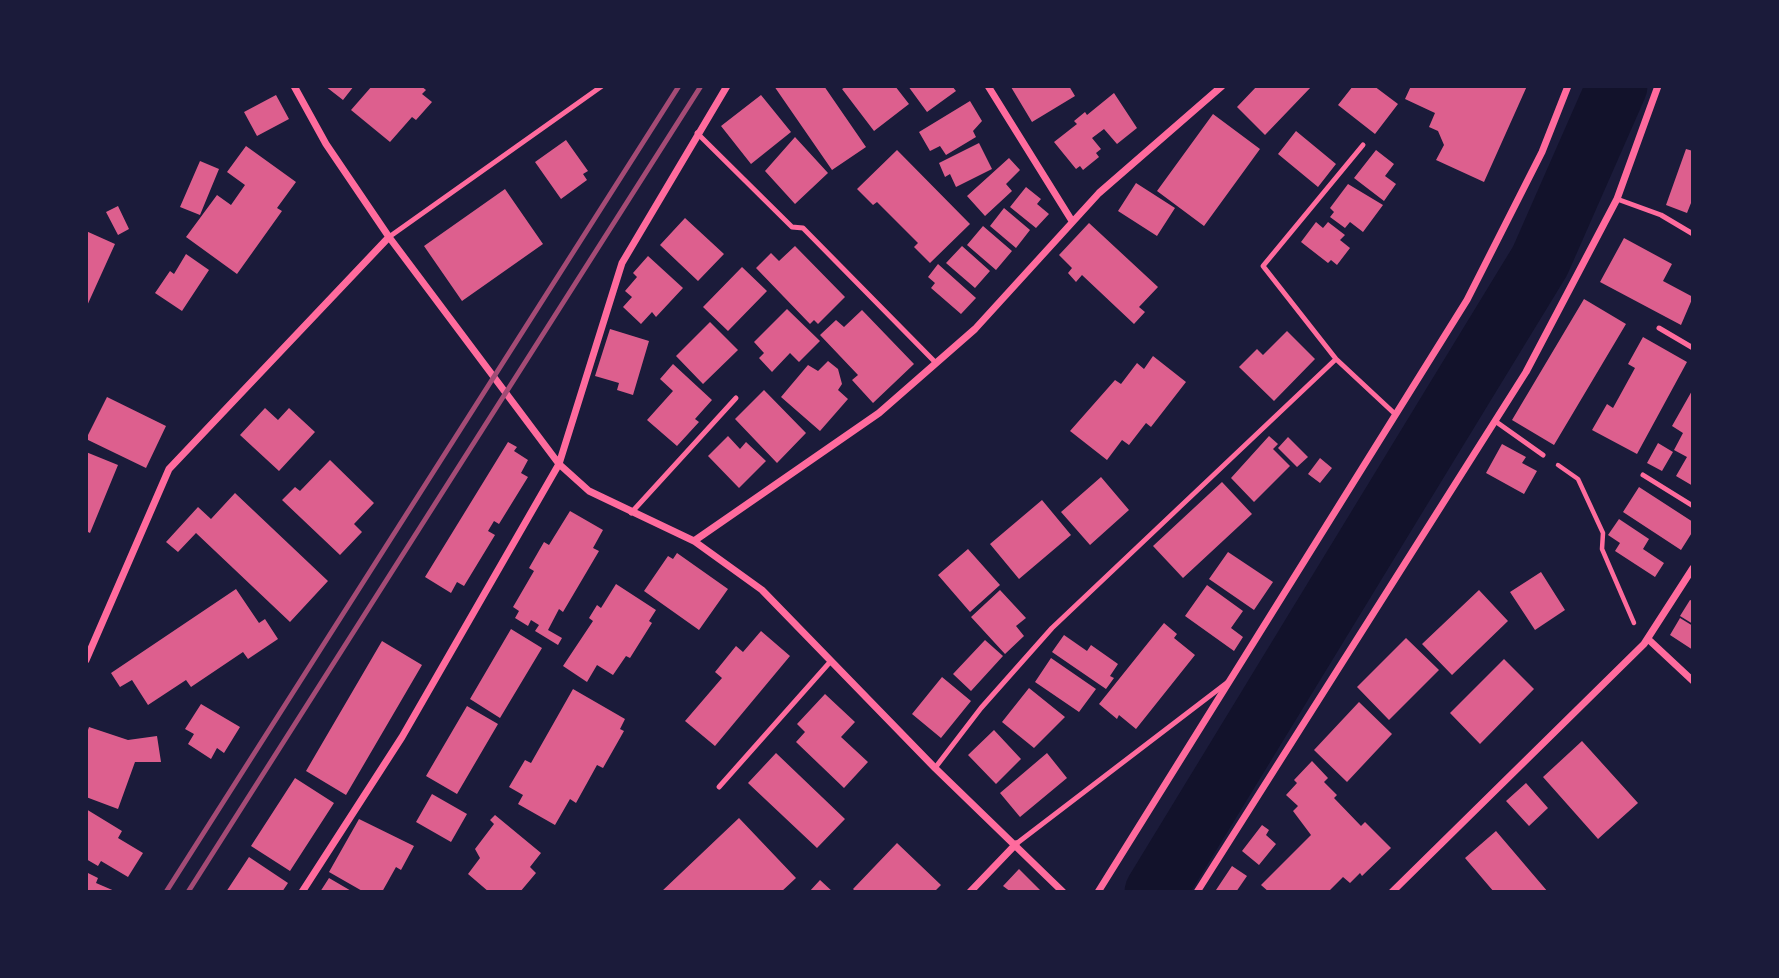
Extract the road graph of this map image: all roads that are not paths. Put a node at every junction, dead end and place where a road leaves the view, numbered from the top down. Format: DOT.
graph roads {
  1 [pos="294,86"];
  2 [pos="602,86"];
  3 [pos="727,86"];
  4 [pos="988,86"];
  5 [pos="1222,86"];
  6 [pos="1568,86"];
  7 [pos="1658,86"];
  8 [pos="697,133"];
  9 [pos="1363,145"];
  10 [pos="1617,199"];
  11 [pos="1072,221"];
  12 [pos="1693,234"];
  13 [pos="389,237"];
  14 [pos="1659,328"];
  15 [pos="1693,348"];
  16 [pos="1336,359"];
  17 [pos="934,361"];
  18 [pos="736,398"];
  19 [pos="1395,414"];
  20 [pos="1495,421"];
  21 [pos="1543,455"];
  22 [pos="559,464"];
  23 [pos="1643,475"];
  24 [pos="1693,506"];
  25 [pos="631,513"];
  26 [pos="694,541"];
  27 [pos="1693,568"];
  28 [pos="1646,641"];
  29 [pos="86,660"];
  30 [pos="830,662"];
  31 [pos="1233,678"];
  32 [pos="1693,681"];
  33 [pos="935,768"];
  34 [pos="719,787"];
  35 [pos="1016,844"];
  36 [pos="302,892"];
  37 [pos="970,892"];
  38 [pos="1063,892"];
  39 [pos="1098,892"];
  40 [pos="1197,892"];
  41 [pos="1392,892"];
  1 -- 13 [label="street"];
  2 -- 13 [label="lane"];
  3 -- 8 [label="street"];
  4 -- 11 [label="street"];
  5 -- 11 [label="street"];
  6 -- 19 [label="street"];
  7 -- 10 [label="street"];
  8 -- 17 [label="lane"];
  8 -- 22 [label="street"];
  9 -- 16 [label="lane"];
  10 -- 12 [label="lane"];
  10 -- 20 [label="street"];
  11 -- 17 [label="street"];
  13 -- 22 [label="street"];
  13 -- 29 [label="street"];
  14 -- 15 [label="lane"];
  16 -- 19 [label="lane"];
  16 -- 33 [label="lane"];
  17 -- 26 [label="street"];
  18 -- 25 [label="lane"];
  19 -- 31 [label="street"];
  20 -- 21 [label="lane"];
  20 -- 40 [label="street"];
  22 -- 25 [label="street"];
  22 -- 36 [label="street"];
  23 -- 24 [label="lane"];
  25 -- 26 [label="street"];
  26 -- 30 [label="street"];
  27 -- 28 [label="street"];
  28 -- 32 [label="street"];
  28 -- 41 [label="street"];
  30 -- 33 [label="street"];
  30 -- 34 [label="lane"];
  31 -- 35 [label="lane"];
  31 -- 39 [label="street"];
  33 -- 35 [label="street"];
  35 -- 37 [label="street"];
  35 -- 38 [label="street"];
}
